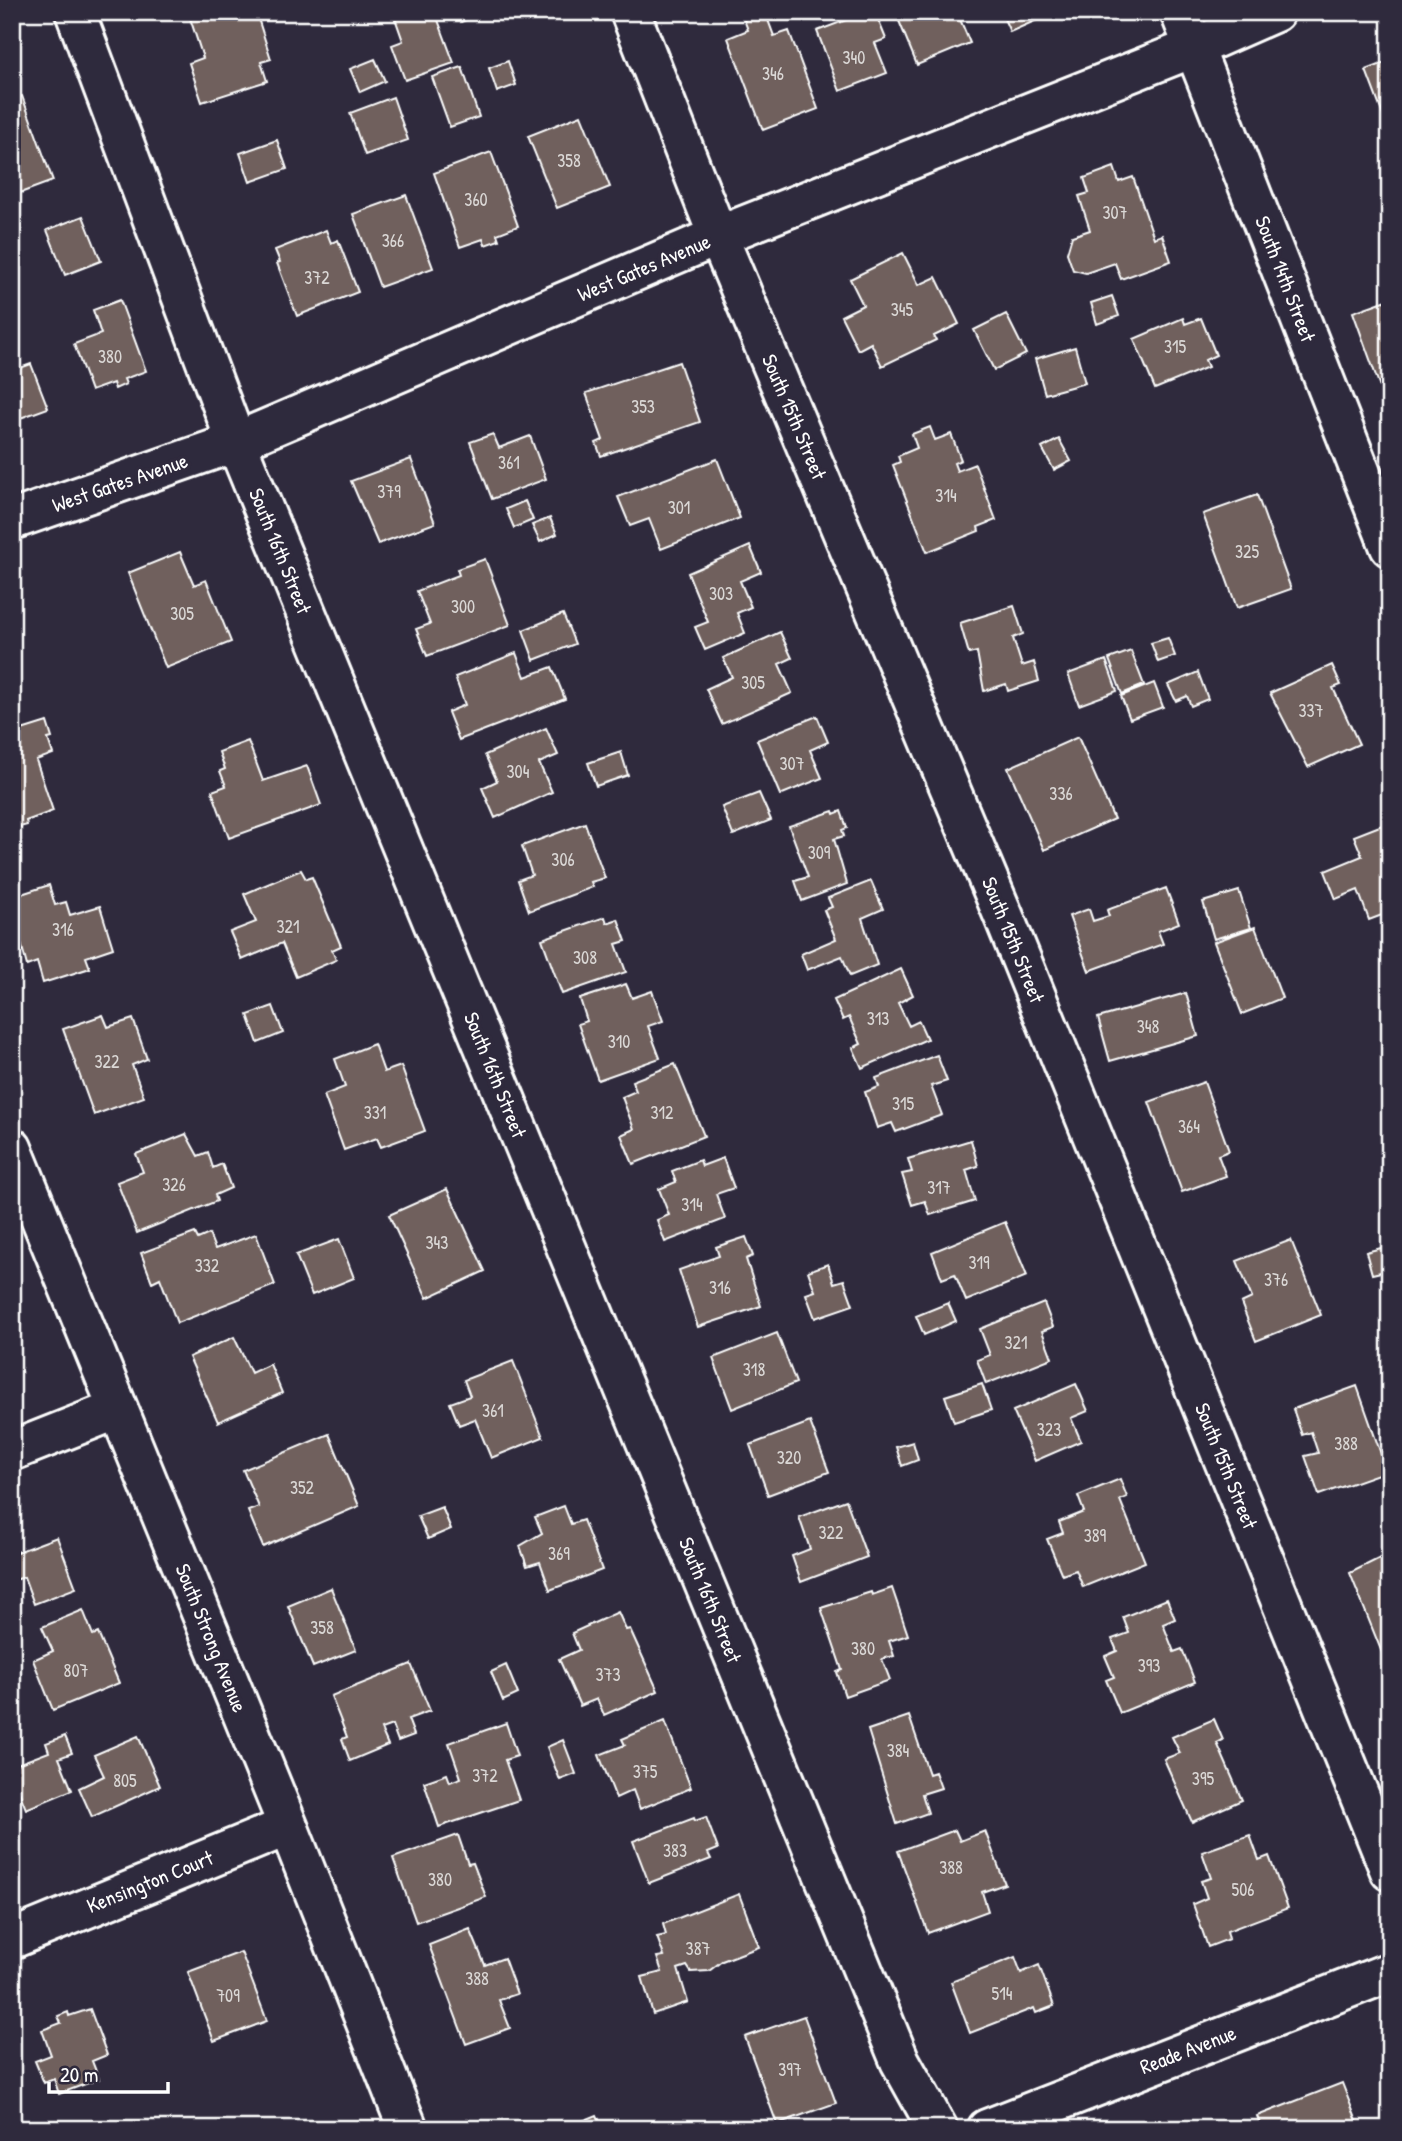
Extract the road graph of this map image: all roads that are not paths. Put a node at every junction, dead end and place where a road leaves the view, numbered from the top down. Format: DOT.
graph roads {
  1 [pos="75,12"];
  2 [pos="630,12"];
  3 [pos="1181,12"];
  4 [pos="1275,12"];
  5 [pos="1195,47"];
  6 [pos="718,236"];
  7 [pos="236,442"];
  8 [pos="12,520"];
  9 [pos="1390,547"];
  10 [pos="12,1148"];
  11 [pos="118,1409"];
  12 [pos="12,1451"];
  13 [pos="288,1826"];
  14 [pos="1390,1871"];
  15 [pos="12,1939"];
  16 [pos="1390,1972"];
  17 [pos="408,2129"];
  18 [pos="938,2129"];
  19 [pos="986,2129"];
  1 -- 7 [label="street, South 16th Street"];
  2 -- 6 [label="street, South 15th Street"];
  3 -- 5 [label="street, South 14th Street"];
  4 -- 5 [label="street, West Gates Avenue"];
  5 -- 6 [label="street, West Gates Avenue"];
  5 -- 9 [label="street, South 14th Street"];
  6 -- 7 [label="street, West Gates Avenue"];
  6 -- 14 [label="street, South 15th Street"];
  7 -- 8 [label="street, West Gates Avenue"];
  7 -- 18 [label="street, South 16th Street"];
  10 -- 11 [label="street, South Strong Avenue"];
  11 -- 12 [label="street"];
  11 -- 13 [label="street, South Strong Avenue"];
  13 -- 15 [label="street, Kensington Court"];
  13 -- 17 [label="street, South Strong Avenue"];
  16 -- 19 [label="street, Reade Avenue"];
}
